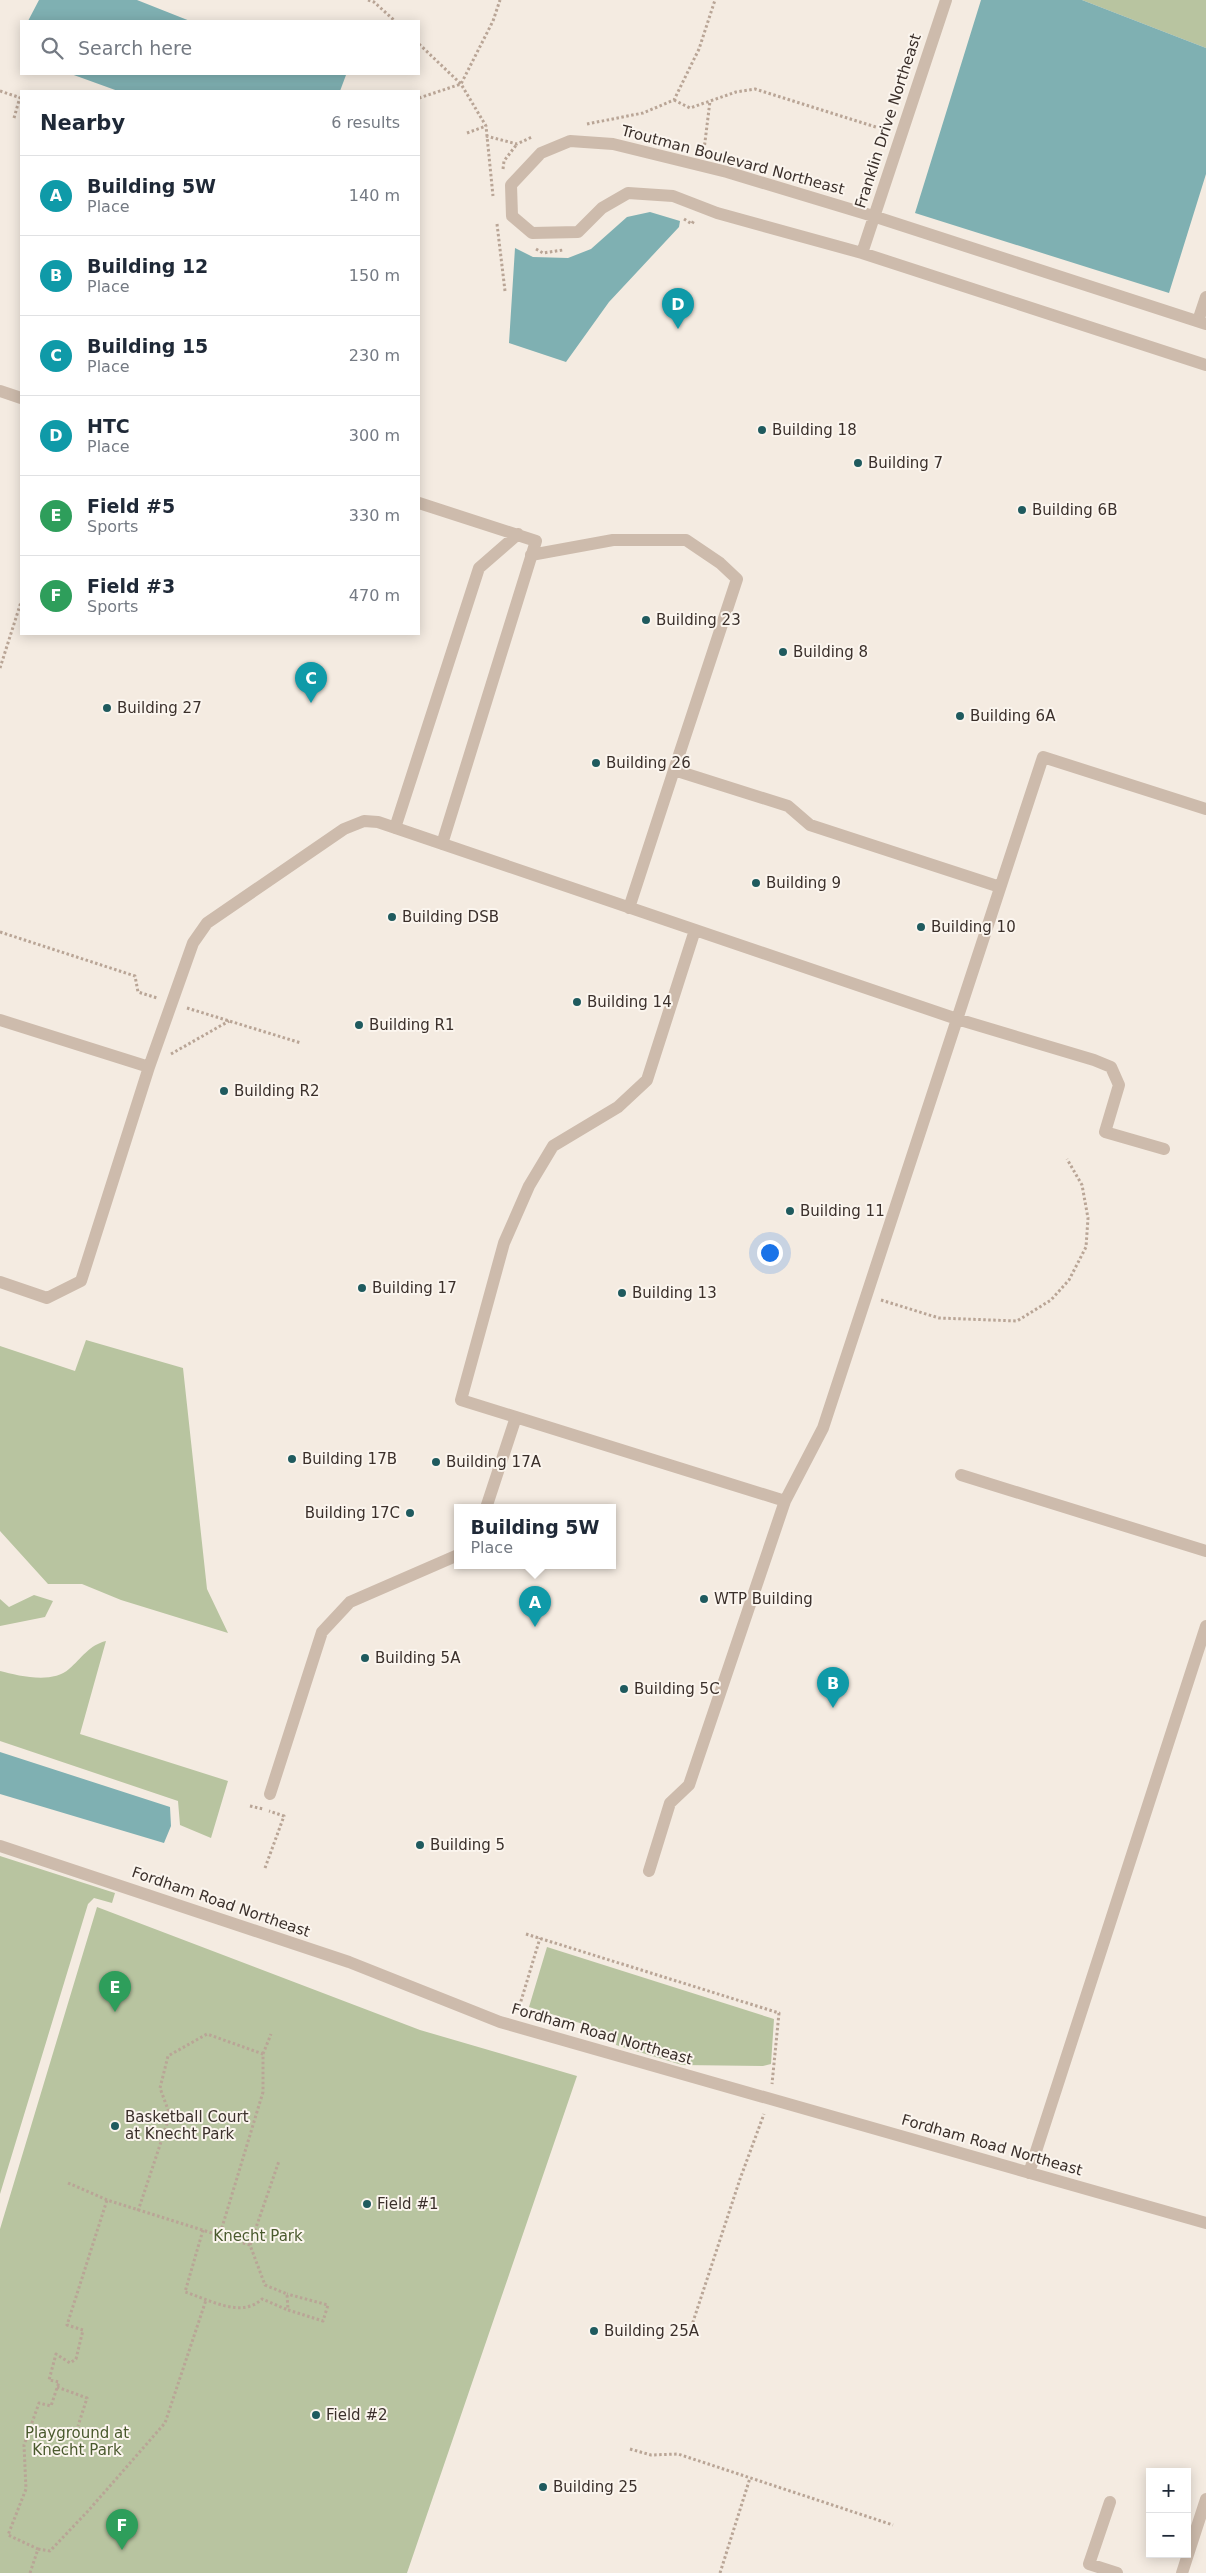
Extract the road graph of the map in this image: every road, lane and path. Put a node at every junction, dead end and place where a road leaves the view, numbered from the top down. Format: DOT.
graph roads {
  1 [pos="368,0"];
  2 [pos="500,0"];
  3 [pos="715,0"];
  4 [pos="946,0"];
  5 [pos="393,20"];
  6 [pos="420,45"];
  7 [pos="461,84"];
  8 [pos="0,91"];
  9 [pos="20,98"];
  10 [pos="420,98"];
  11 [pos="674,100"];
  12 [pos="20,101"];
  13 [pos="14,118"];
  14 [pos="581,125"];
  15 [pos="486,126"];
  16 [pos="876,127"];
  17 [pos="467,133"];
  18 [pos="486,136"];
  19 [pos="535,136"];
  20 [pos="494,204"];
  21 [pos="495,214"];
  22 [pos="873,216"];
  23 [pos="862,254"];
  24 [pos="504,291"];
  25 [pos="1206,297"];
  26 [pos="1202,323"];
  27 [pos="1206,365"];
  28 [pos="0,391"];
  29 [pos="20,398"];
  30 [pos="420,503"];
  31 [pos="518,534"];
  32 [pos="531,555"];
  33 [pos="20,605"];
  34 [pos="0,668"];
  35 [pos="674,770"];
  36 [pos="1206,809"];
  37 [pos="395,828"];
  38 [pos="442,844"];
  39 [pos="1000,887"];
  40 [pos="629,908"];
  41 [pos="695,930"];
  42 [pos="0,932"];
  43 [pos="173,1003"];
  44 [pos="0,1020"];
  45 [pos="957,1020"];
  46 [pos="229,1021"];
  47 [pos="301,1043"];
  48 [pos="149,1067"];
  49 [pos="1164,1149"];
  50 [pos="1067,1158"];
  51 [pos="0,1282"];
  52 [pos="866,1295"];
  53 [pos="516,1417"];
  54 [pos="961,1475"];
  55 [pos="785,1501"];
  56 [pos="487,1504"];
  57 [pos="1206,1551"];
  58 [pos="454,1557"];
  59 [pos="1206,1626"];
  60 [pos="270,1794"];
  61 [pos="250,1806"];
  62 [pos="0,1846"];
  63 [pos="265,1868"];
  64 [pos="649,1871"];
  65 [pos="540,1938"];
  66 [pos="526,2014"];
  67 [pos="271,2034"];
  68 [pos="263,2054"];
  69 [pos="279,2161"];
  70 [pos="1029,2173"];
  71 [pos="68,2183"];
  72 [pos="106,2200"];
  73 [pos="138,2211"];
  74 [pos="1206,2223"];
  75 [pos="204,2230"];
  76 [pos="220,2234"];
  77 [pos="250,2245"];
  78 [pos="287,2294"];
  79 [pos="206,2300"];
  80 [pos="288,2310"];
  81 [pos="57,2387"];
  82 [pos="78,2426"];
  83 [pos="630,2448"];
  84 [pos="750,2478"];
  85 [pos="1206,2499"];
  86 [pos="1110,2502"];
  87 [pos="893,2525"];
  88 [pos="38,2549"];
  89 [pos="30,2573"];
  90 [pos="720,2573"];
  91 [pos="1117,2573"];
  92 [pos="1182,2573"];
  1 -- 5 [label="path"];
  2 -- 7 [label="path"];
  3 -- 11 [label="path"];
  4 -- 22 [label="street, Franklin Drive Northeast"];
  6 -- 7 [label="path"];
  7 -- 10 [label="path"];
  7 -- 15 [label="path"];
  8 -- 9 [label="path"];
  11 -- 14 [label="path"];
  11 -- 16 [label="path"];
  12 -- 13 [label="path"];
  15 -- 17 [label="path"];
  15 -- 18 [label="path"];
  18 -- 19 [label="path"];
  18 -- 20 [label="path"];
  21 -- 24 [label="path"];
  22 -- 23 [label="street, Franklin Drive Northeast"];
  22 -- 23 [label="street, Troutman Boulevard Northeast"];
  22 -- 26 [label="street, Troutman Boulevard Northeast"];
  23 -- 27 [label="street, Troutman Boulevard Northeast"];
  25 -- 26 [label="street"];
  28 -- 29 [label="street"];
  30 -- 31 [label="street"];
  31 -- 32 [label="street"];
  31 -- 37 [label="street"];
  32 -- 35 [label="street"];
  32 -- 38 [label="street"];
  33 -- 34 [label="path"];
  35 -- 39 [label="street"];
  35 -- 40 [label="street"];
  36 -- 39 [label="street"];
  37 -- 38 [label="street"];
  37 -- 43 [label="street"];
  38 -- 40 [label="street"];
  39 -- 45 [label="street"];
  40 -- 41 [label="street"];
  41 -- 45 [label="street"];
  41 -- 53 [label="street"];
  42 -- 43 [label="path"];
  43 -- 46 [label="path"];
  43 -- 48 [label="street"];
  44 -- 48 [label="street"];
  45 -- 49 [label="street"];
  45 -- 52 [label="street"];
  46 -- 47 [label="path"];
  46 -- 48 [label="path"];
  48 -- 51 [label="street"];
  50 -- 52 [label="path"];
  52 -- 55 [label="street"];
  53 -- 55 [label="street"];
  53 -- 56 [label="street"];
  54 -- 57 [label="street"];
  55 -- 64 [label="street"];
  58 -- 60 [label="street"];
  59 -- 70 [label="street"];
  61 -- 63 [label="path"];
  62 -- 70 [label="street, Fordham Road Northeast"];
  65 -- 66 [label="path"];
  67 -- 68 [label="path"];
  68 -- 73 [label="path"];
  68 -- 76 [label="path"];
  69 -- 77 [label="path"];
  70 -- 74 [label="street, Fordham Road Northeast"];
  71 -- 72 [label="path"];
  72 -- 73 [label="path"];
  72 -- 81 [label="path"];
  73 -- 75 [label="path"];
  75 -- 76 [label="path"];
  75 -- 79 [label="path"];
  76 -- 77 [label="path"];
  77 -- 78 [label="path"];
  78 -- 80 [label="path"];
  78 -- 80 [label="path"];
  79 -- 80 [label="path"];
  79 -- 88 [label="path"];
  81 -- 82 [label="path"];
  81 -- 88 [label="path"];
  83 -- 84 [label="path"];
  84 -- 87 [label="path"];
  84 -- 90 [label="path"];
  85 -- 92 [label="street"];
  86 -- 91 [label="street"];
  88 -- 89 [label="path"];
}
